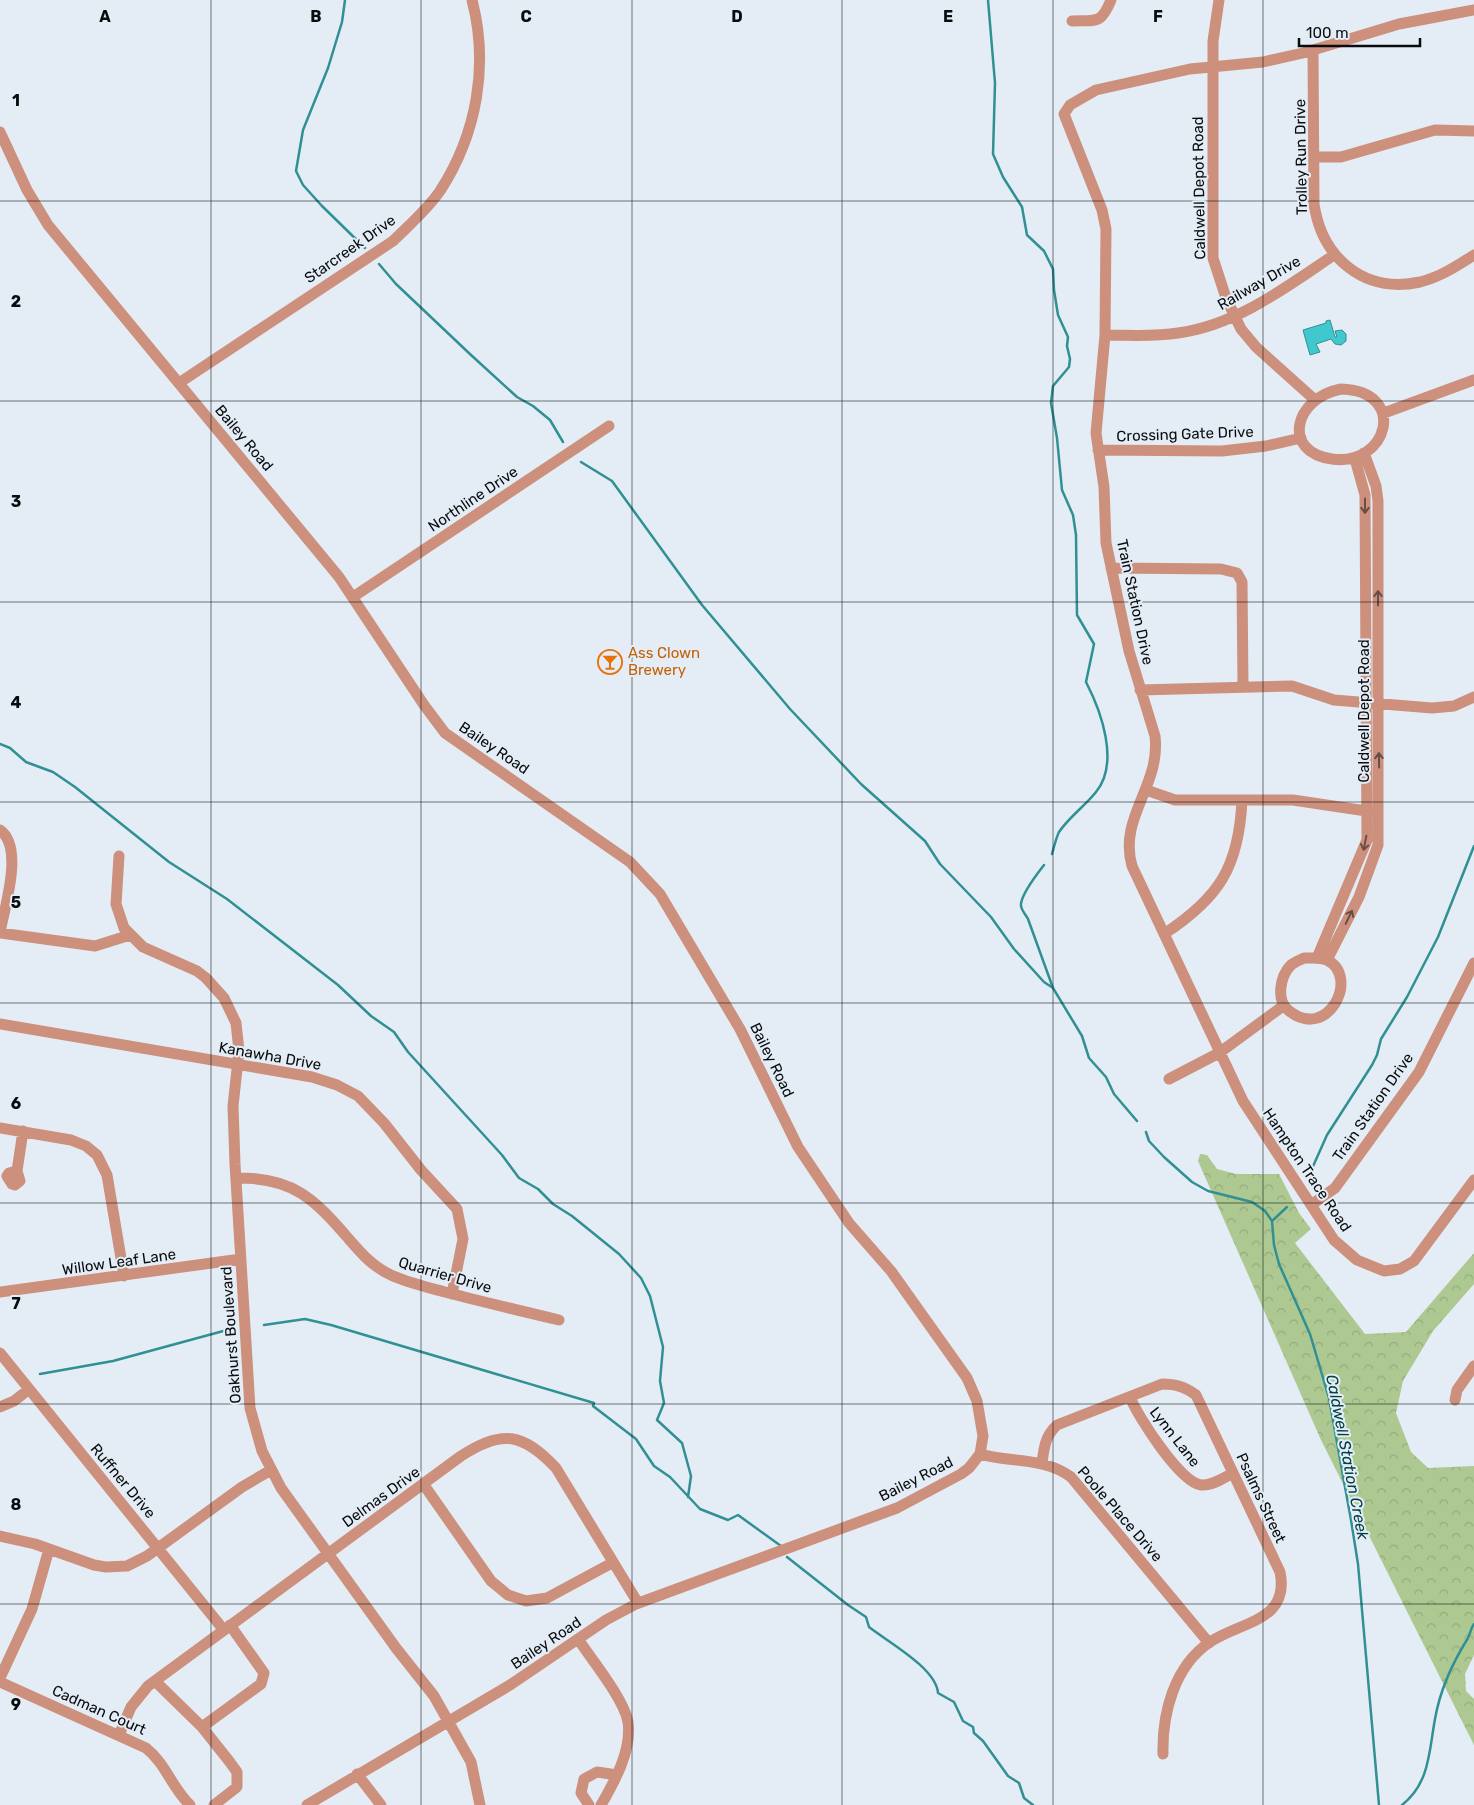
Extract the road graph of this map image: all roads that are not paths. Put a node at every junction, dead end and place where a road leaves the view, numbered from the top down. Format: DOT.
graph roads {
  1 [pos="472,0"];
  2 [pos="1111,0"];
  3 [pos="1219,0"];
  4 [pos="1474,10"];
  5 [pos="1072,21"];
  6 [pos="1313,50"];
  7 [pos="1213,66"];
  8 [pos="1474,131"];
  9 [pos="0,132"];
  10 [pos="1315,156"];
  11 [pos="1334,255"];
  12 [pos="1474,255"];
  13 [pos="1235,317"];
  14 [pos="1105,335"];
  15 [pos="1474,380"];
  16 [pos="179,383"];
  17 [pos="1315,400"];
  18 [pos="1384,413"];
  19 [pos="609,426"];
  20 [pos="1301,438"];
  21 [pos="1098,450"];
  22 [pos="1360,456"];
  23 [pos="1110,568"];
  24 [pos="353,596"];
  25 [pos="1243,686"];
  26 [pos="1140,690"];
  27 [pos="1474,697"];
  28 [pos="1366,702"];
  29 [pos="1378,702"];
  30 [pos="1146,790"];
  31 [pos="1242,800"];
  32 [pos="1366,811"];
  33 [pos="1379,813"];
  34 [pos="0,830"];
  35 [pos="119,856"];
  36 [pos="0,932"];
  37 [pos="1164,934"];
  38 [pos="130,936"];
  39 [pos="1322,959"];
  40 [pos="1474,963"];
  41 [pos="1283,1006"];
  42 [pos="0,1024"];
  43 [pos="1219,1053"];
  44 [pos="238,1065"];
  45 [pos="1169,1079"];
  46 [pos="0,1128"];
  47 [pos="23,1131"];
  48 [pos="17,1171"];
  49 [pos="236,1178"];
  50 [pos="1474,1180"];
  51 [pos="1312,1205"];
  52 [pos="241,1259"];
  53 [pos="124,1276"];
  54 [pos="0,1292"];
  55 [pos="452,1294"];
  56 [pos="559,1320"];
  57 [pos="0,1353"];
  58 [pos="1474,1366"];
  59 [pos="28,1390"];
  60 [pos="1130,1397"];
  61 [pos="1455,1400"];
  62 [pos="0,1407"];
  63 [pos="980,1454"];
  64 [pos="1042,1463"];
  65 [pos="271,1470"];
  66 [pos="1233,1473"];
  67 [pos="424,1485"];
  68 [pos="0,1536"];
  69 [pos="158,1548"];
  70 [pos="49,1549"];
  71 [pos="327,1554"];
  72 [pos="612,1563"];
  73 [pos="638,1603"];
  74 [pos="227,1627"];
  75 [pos="578,1639"];
  76 [pos="1209,1643"];
  77 [pos="0,1678"];
  78 [pos="155,1681"];
  79 [pos="0,1682"];
  80 [pos="449,1722"];
  81 [pos="202,1727"];
  82 [pos="119,1734"];
  83 [pos="1164,1754"];
  84 [pos="357,1774"];
  85 [pos="617,1775"];
  86 [pos="190,1805"];
  87 [pos="214,1805"];
  88 [pos="307,1805"];
  89 [pos="381,1805"];
  90 [pos="480,1805"];
  91 [pos="589,1805"];
  92 [pos="601,1805"];
  1 -- 16 [label="street, Starcreek Drive"];
  2 -- 5 [label="street"];
  3 -- 7 [label="street, Caldwell Depot Road"];
  4 -- 6 [label="street"];
  6 -- 7 [label="street"];
  6 -- 10 [label="street, Trolley Run Drive"];
  7 -- 13 [label="street, Caldwell Depot Road"];
  7 -- 14 [label="street, Train Station Drive"];
  8 -- 10 [label="street"];
  9 -- 16 [label="street, Bailey Road"];
  10 -- 11 [label="street, Trolley Run Drive"];
  11 -- 12 [label="street, Trolley Run Drive"];
  11 -- 13 [label="street, Railway Drive"];
  13 -- 14 [label="street, Railway Drive"];
  13 -- 17 [label="street, Caldwell Depot Road"];
  14 -- 21 [label="street, Train Station Drive"];
  15 -- 18 [label="street"];
  16 -- 24 [label="street, Bailey Road"];
  17 -- 18 [label="street"];
  17 -- 20 [label="street"];
  18 -- 22 [label="street"];
  19 -- 24 [label="street, Northline Drive"];
  20 -- 21 [label="street, Crossing Gate Drive"];
  20 -- 22 [label="street"];
  21 -- 23 [label="street, Train Station Drive"];
  22 -- 28 [label="street, Caldwell Depot Road, one-way"];
  29 -- 22 [label="street, Caldwell Depot Road, one-way"];
  23 -- 25 [label="street"];
  23 -- 26 [label="street, Train Station Drive"];
  24 -- 63 [label="street, Bailey Road"];
  25 -- 26 [label="street"];
  25 -- 28 [label="street"];
  26 -- 30 [label="street, Train Station Drive"];
  27 -- 29 [label="street"];
  28 -- 29 [label="street"];
  28 -- 32 [label="street, Caldwell Depot Road"];
  33 -- 29 [label="street, Caldwell Depot Road, one-way"];
  30 -- 31 [label="street"];
  30 -- 37 [label="street, Train Station Drive"];
  31 -- 32 [label="street"];
  31 -- 37 [label="street"];
  32 -- 33 [label="street"];
  32 -- 39 [label="street, Caldwell Depot Road, one-way"];
  39 -- 33 [label="street, Caldwell Depot Road, one-way"];
  34 -- 36 [label="street"];
  35 -- 38 [label="street, Oakhurst Boulevard"];
  36 -- 38 [label="street"];
  37 -- 43 [label="street, Train Station Drive"];
  38 -- 44 [label="street, Oakhurst Boulevard"];
  39 -- 41 [label="street"];
  39 -- 41 [label="street"];
  40 -- 51 [label="street, Train Station Drive"];
  41 -- 43 [label="street"];
  42 -- 44 [label="street, Kanawha Drive"];
  43 -- 45 [label="street"];
  43 -- 51 [label="street, Hampton Trace Road"];
  44 -- 49 [label="street, Oakhurst Boulevard"];
  44 -- 55 [label="street, Kanawha Drive"];
  46 -- 47 [label="street"];
  47 -- 48 [label="street"];
  47 -- 53 [label="street"];
  49 -- 52 [label="street, Oakhurst Boulevard"];
  49 -- 55 [label="street, Quarrier Drive"];
  50 -- 51 [label="street, Hampton Trace Road"];
  52 -- 53 [label="street, Willow Leaf Lane"];
  52 -- 65 [label="street, Oakhurst Boulevard"];
  53 -- 54 [label="street, Willow Leaf Lane"];
  55 -- 56 [label="street, Quarrier Drive"];
  57 -- 59 [label="street, Ruffner Drive"];
  58 -- 61 [label="street"];
  59 -- 62 [label="street"];
  59 -- 69 [label="street, Ruffner Drive"];
  60 -- 64 [label="street, Psalms Street"];
  60 -- 66 [label="street, Lynn Lane"];
  60 -- 66 [label="street, Psalms Street"];
  63 -- 64 [label="street, Poole Place Drive"];
  63 -- 73 [label="street, Bailey Road"];
  64 -- 76 [label="street, Poole Place Drive"];
  65 -- 69 [label="street"];
  65 -- 71 [label="street, Oakhurst Boulevard"];
  66 -- 76 [label="street, Psalms Street"];
  67 -- 71 [label="street, Delmas Drive"];
  67 -- 72 [label="street"];
  67 -- 72 [label="street, Delmas Drive"];
  68 -- 70 [label="street"];
  69 -- 70 [label="street"];
  69 -- 74 [label="street, Ruffner Drive"];
  70 -- 77 [label="street"];
  71 -- 74 [label="street, Delmas Drive"];
  71 -- 80 [label="street, Oakhurst Boulevard"];
  72 -- 73 [label="street, Delmas Drive"];
  73 -- 75 [label="street, Bailey Road"];
  74 -- 78 [label="street, Delmas Drive"];
  74 -- 81 [label="street, Ruffner Drive"];
  75 -- 80 [label="street, Bailey Road"];
  75 -- 85 [label="street"];
  76 -- 83 [label="street, Psalms Street"];
  78 -- 81 [label="street"];
  78 -- 82 [label="street, Delmas Drive"];
  79 -- 82 [label="street, Cadman Court"];
  80 -- 84 [label="street, Bailey Road"];
  80 -- 90 [label="street, Oakhurst Boulevard"];
  81 -- 87 [label="street"];
  82 -- 86 [label="street, Cadman Court"];
  84 -- 88 [label="street, Bailey Road"];
  84 -- 89 [label="street"];
  85 -- 91 [label="street"];
  85 -- 92 [label="street"];
}
